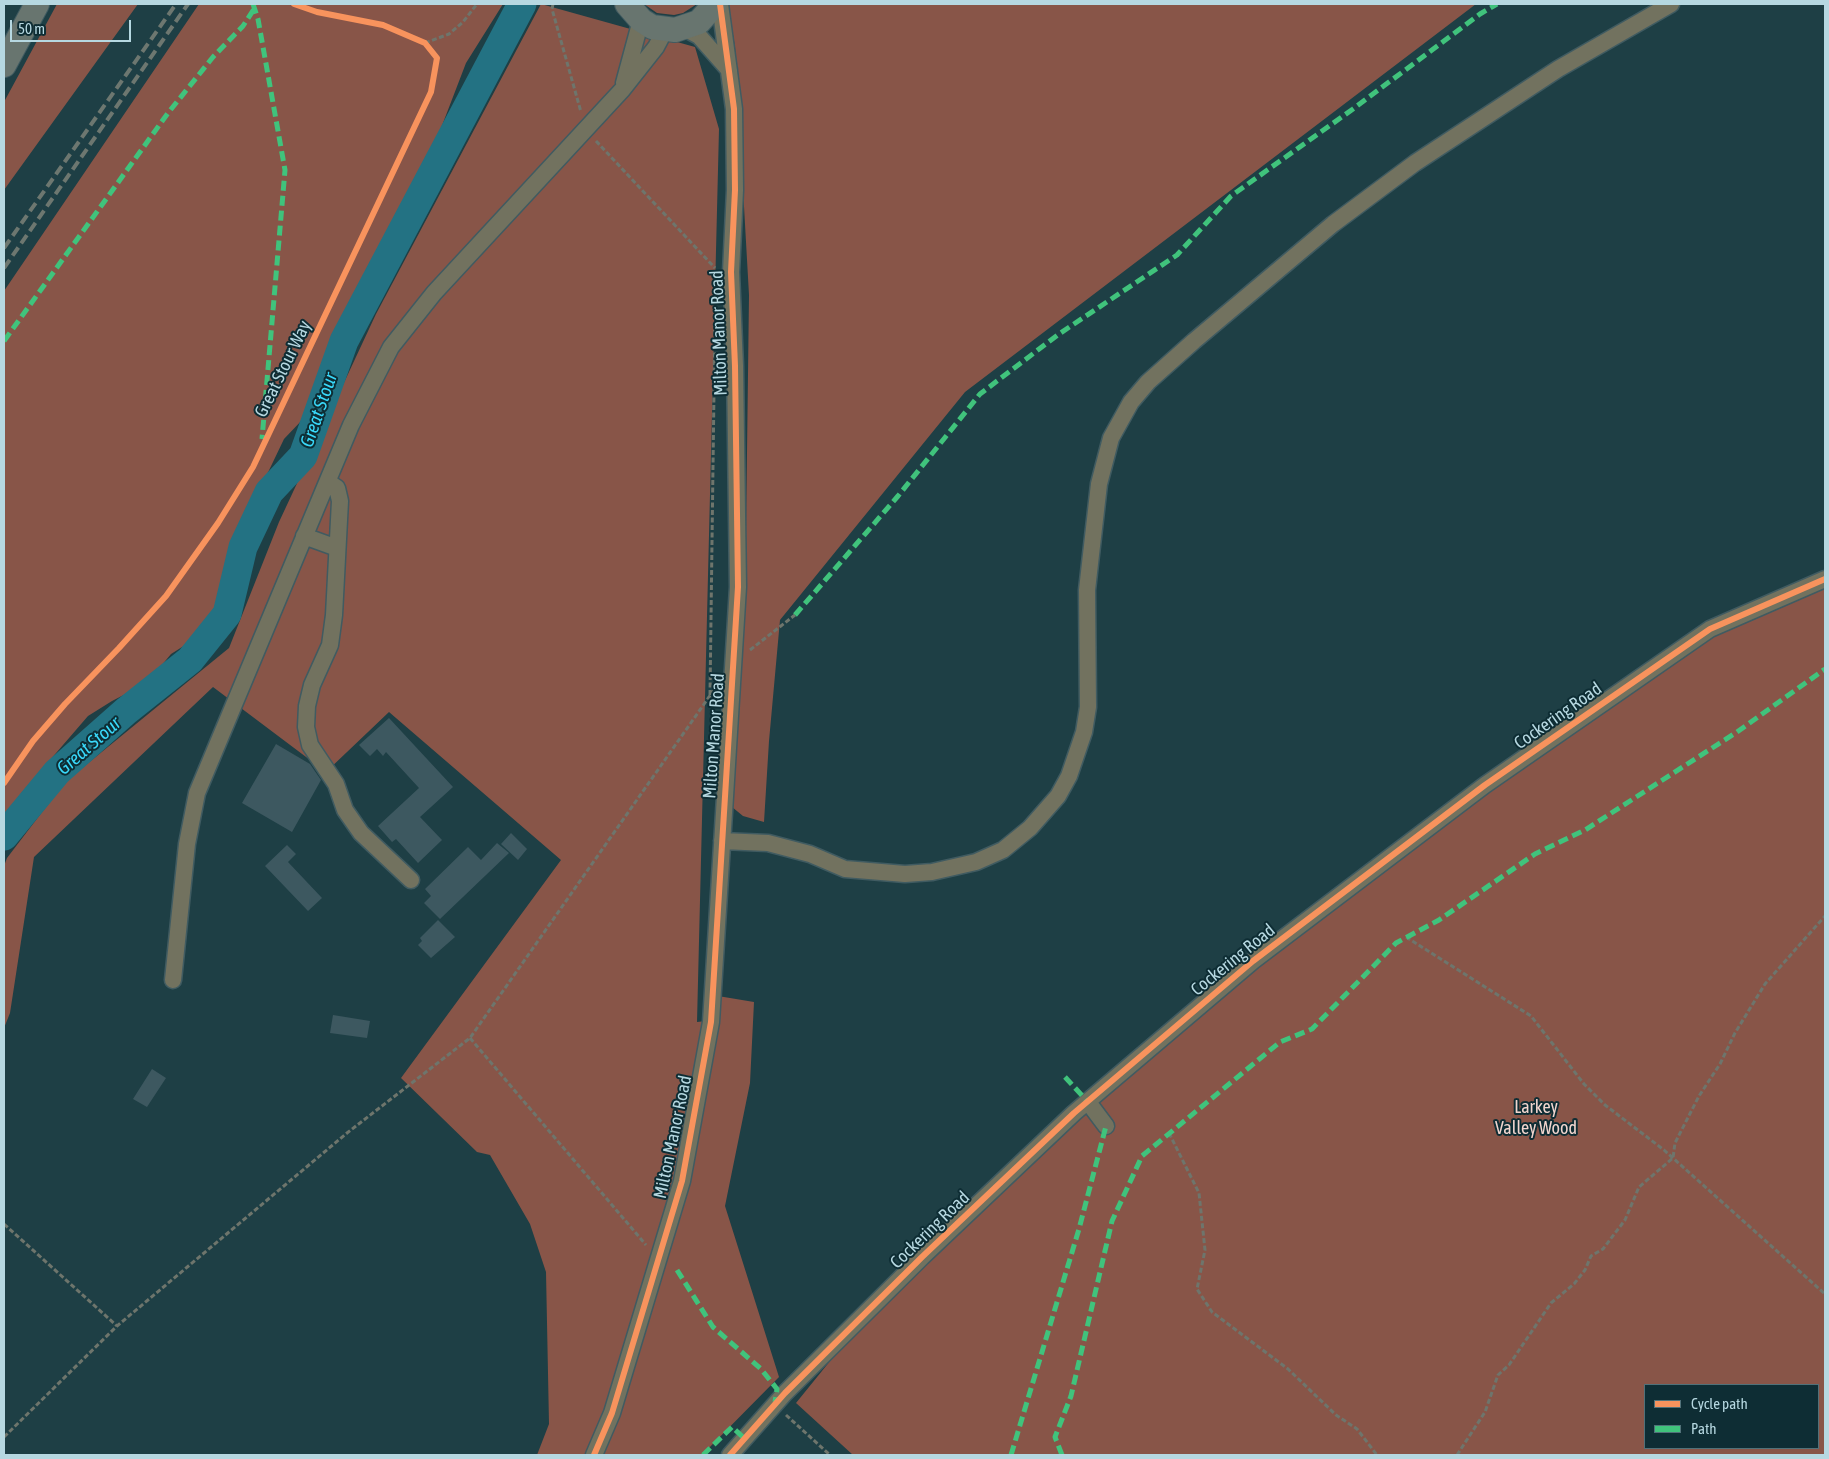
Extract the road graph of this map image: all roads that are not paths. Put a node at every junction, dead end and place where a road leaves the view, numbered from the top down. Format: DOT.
graph roads {
  1 [pos="37,4"];
  2 [pos="715,4"];
  3 [pos="720,4"];
  4 [pos="1671,4"];
  5 [pos="628,10"];
  6 [pos="675,29"];
  7 [pos="4,65"];
  8 [pos="729,70"];
  9 [pos="622,90"];
  10 [pos="328,482"];
  11 [pos="304,536"];
  12 [pos="337,548"];
  13 [pos="1825,579"];
  14 [pos="722,842"];
  15 [pos="411,880"];
  16 [pos="173,980"];
  17 [pos="1088,1102"];
  18 [pos="1106,1126"];
  19 [pos="594,1455"];
  20 [pos="730,1455"];
  1 -- 7 [label="highway"];
  2 -- 6 [label="highway"];
  3 -- 8 [label="street, Milton Manor Road"];
  4 -- 14 [label="street"];
  5 -- 6 [label="highway"];
  5 -- 9 [label="street"];
  6 -- 8 [label="street"];
  6 -- 9 [label="street"];
  8 -- 14 [label="street, Milton Manor Road"];
  9 -- 10 [label="street"];
  10 -- 11 [label="street"];
  10 -- 12 [label="street"];
  11 -- 12 [label="street"];
  11 -- 16 [label="street"];
  12 -- 15 [label="street"];
  13 -- 17 [label="street, Cockering Road"];
  14 -- 19 [label="street, Milton Manor Road"];
  17 -- 18 [label="street"];
  17 -- 20 [label="street, Cockering Road"];
}
